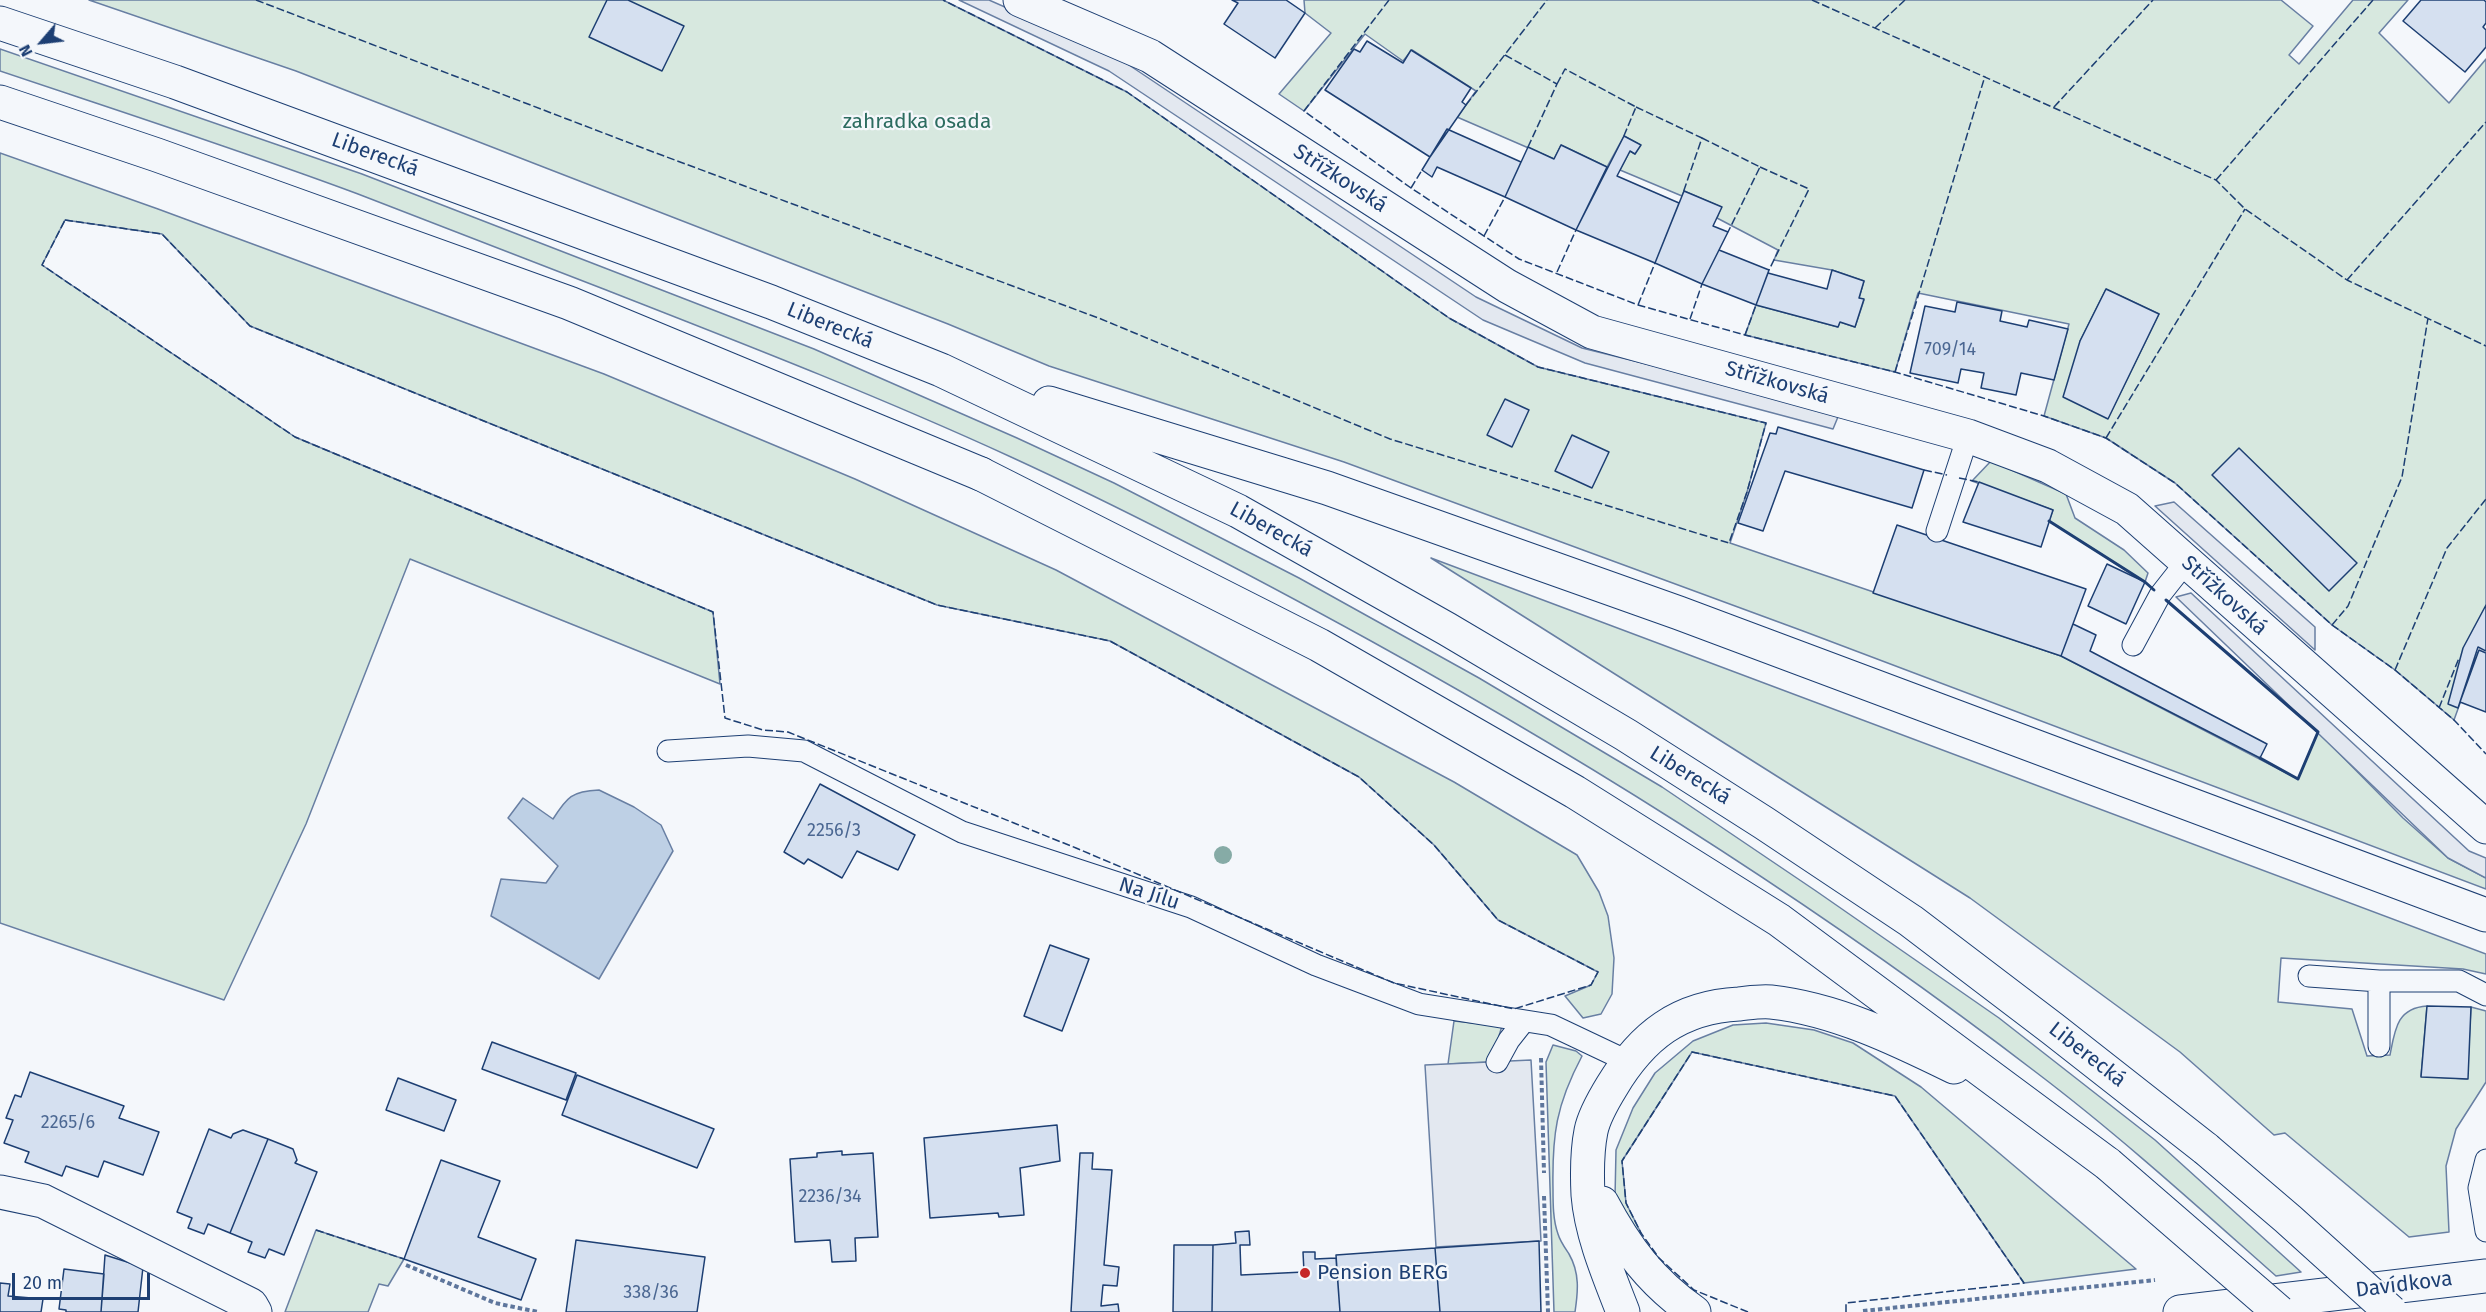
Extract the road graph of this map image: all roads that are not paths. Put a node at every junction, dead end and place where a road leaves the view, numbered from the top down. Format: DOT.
graph roads {
  1 [pos="1020,0"];
  2 [pos="0,23"];
  3 [pos="0,102"];
  4 [pos="941,370"];
  5 [pos="1968,436"];
  6 [pos="1937,531"];
  7 [pos="2186,562"];
  8 [pos="2133,645"];
  9 [pos="668,751"];
  10 [pos="2486,827"];
  11 [pos="2486,915"];
  12 [pos="2309,976"];
  13 [pos="2379,981"];
  14 [pos="2486,994"];
  15 [pos="1524,1021"];
  16 [pos="2379,1046"];
  17 [pos="1628,1061"];
  18 [pos="1497,1062"];
  19 [pos="2486,1160"];
  20 [pos="1588,1164"];
  21 [pos="2108,1164"];
  22 [pos="0,1192"];
  23 [pos="2486,1231"];
  24 [pos="2486,1276"];
  25 [pos="255,1312"];
  26 [pos="1623,1312"];
  27 [pos="1694,1312"];
  28 [pos="2180,1312"];
  29 [pos="2279,1312"];
  30 [pos="2391,1312"];
  1 -- 5 [label="main road, Střížkovská"];
  2 -- 4 [label="main road, Liberecká"];
  3 -- 21 [label="main road"];
  4 -- 11 [label="main road"];
  4 -- 30 [label="main road, Liberecká, bridge"];
  5 -- 6 [label="lane"];
  5 -- 7 [label="main road, Střížkovská"];
  7 -- 8 [label="lane"];
  7 -- 10 [label="main road, Střížkovská"];
  9 -- 15 [label="lane, Na Jílu"];
  12 -- 13 [label="lane"];
  13 -- 14 [label="lane"];
  13 -- 16 [label="lane"];
  15 -- 17 [label="lane, Na Jílu"];
  15 -- 18 [label="lane"];
  17 -- 20 [label="main road"];
  17 -- 21 [label="main road"];
  19 -- 23 [label="lane"];
  20 -- 26 [label="main road"];
  20 -- 27 [label="main road"];
  21 -- 29 [label="main road, bridge"];
  22 -- 25 [label="main road"];
  24 -- 28 [label="main road, Davídkova"];
}
